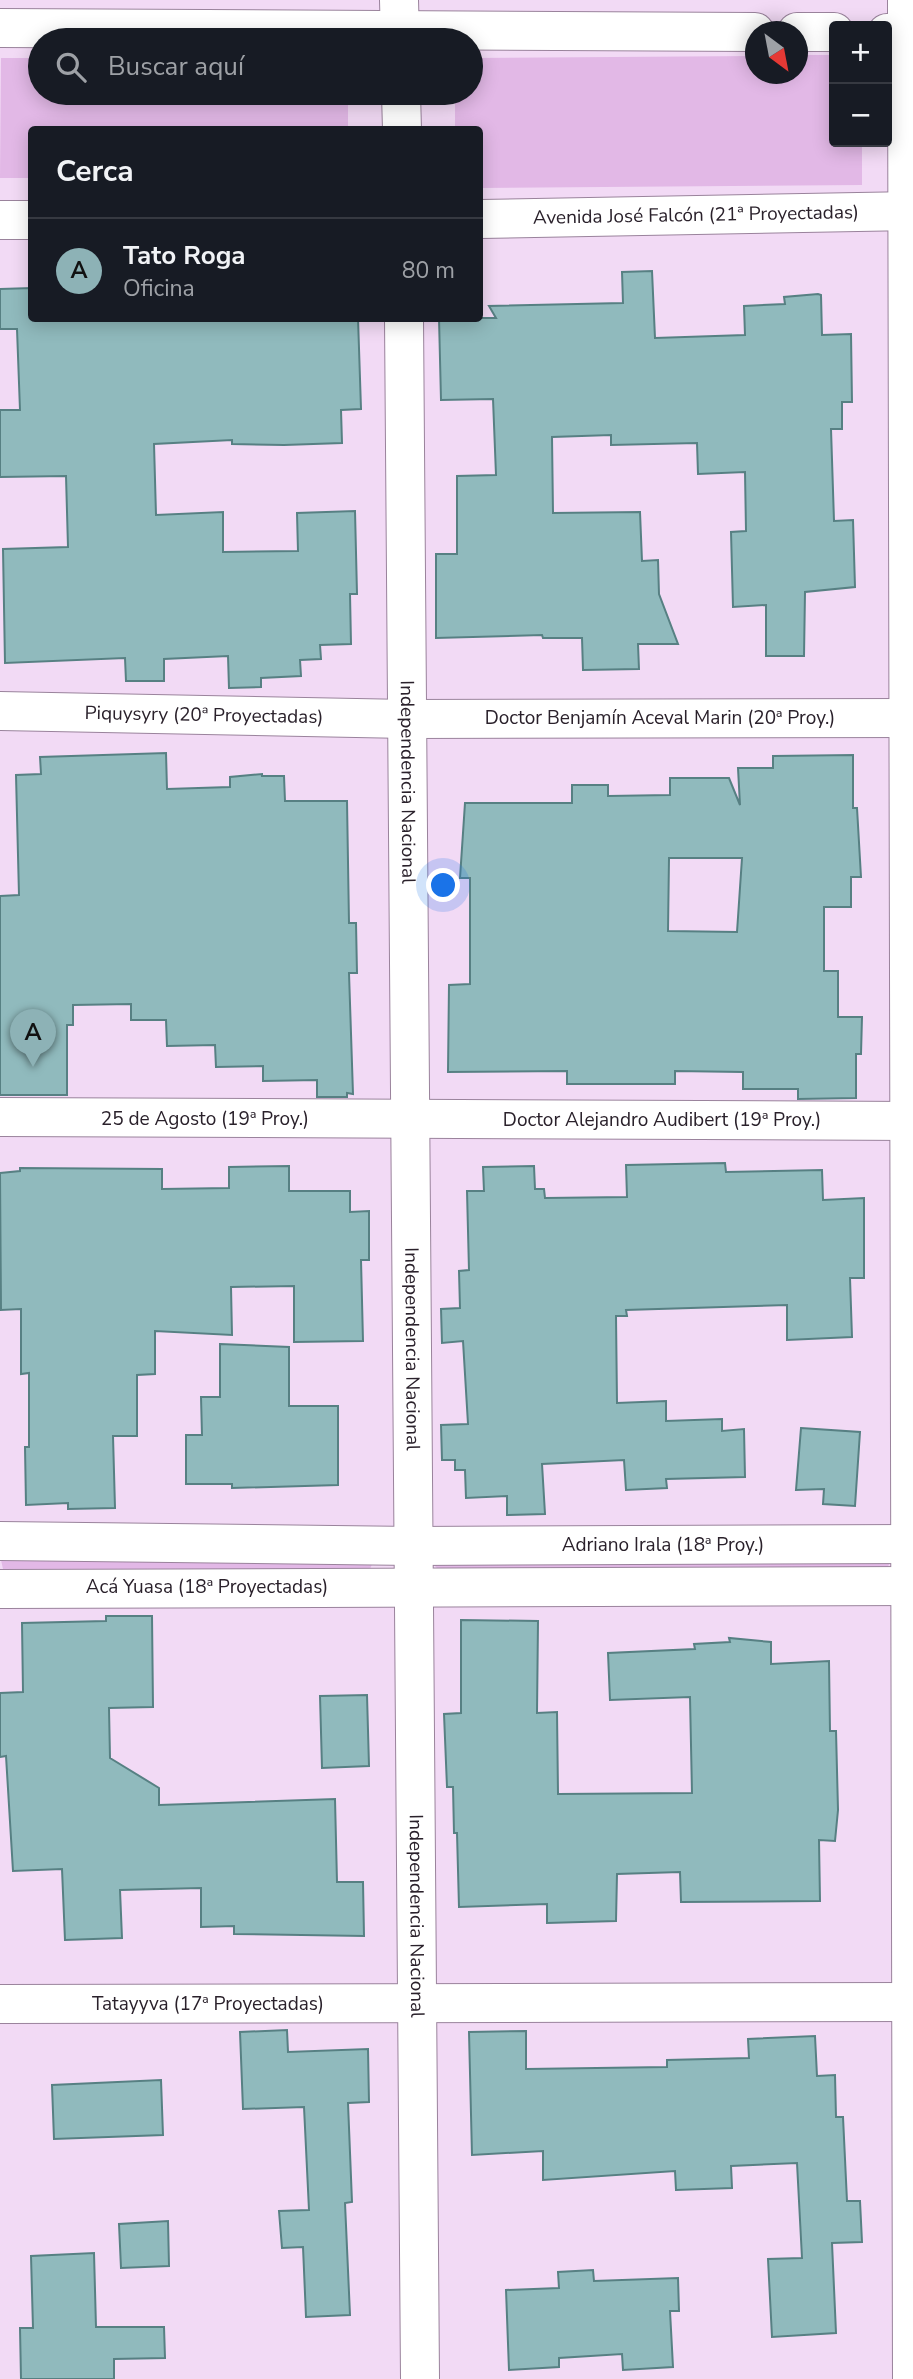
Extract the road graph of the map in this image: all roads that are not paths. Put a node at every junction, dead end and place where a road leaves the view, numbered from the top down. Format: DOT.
graph roads {
  1 [pos="399,23"];
  2 [pos="903,25"];
  3 [pos="0,28"];
  4 [pos="745,32"];
  5 [pos="808,32"];
  6 [pos="829,32"];
  7 [pos="401,105"];
  8 [pos="402,126"];
  9 [pos="910,211"];
  10 [pos="483,219"];
  11 [pos="0,220"];
  12 [pos="28,220"];
  13 [pos="404,322"];
  14 [pos="0,711"];
  15 [pos="911,718"];
  16 [pos="407,719"];
  17 [pos="0,1117"];
  18 [pos="410,1120"];
  19 [pos="911,1121"];
  20 [pos="0,1541"];
  21 [pos="912,1544"];
  22 [pos="413,1546"];
  23 [pos="414,1586"];
  24 [pos="912,1586"];
  25 [pos="0,1589"];
  26 [pos="912,2002"];
  27 [pos="0,2004"];
  28 [pos="417,2004"];
  29 [pos="419,2379"];
  30 [pos="912,2379"];
  1 -- 3 [label="street"];
  1 -- 4 [label="street"];
  2 -- 9 [label="street"];
  5 -- 6 [label="street"];
  7 -- 8 [label="street"];
  9 -- 10 [label="street, Avenida José Falcón (21ª Proyectadas)"];
  9 -- 15 [label="street"];
  11 -- 12 [label="street"];
  13 -- 16 [label="street, Independencia Nacional"];
  14 -- 16 [label="street, Piquysyry (20ª Proyectadas)"];
  15 -- 16 [label="street, Doctor Benjamín Aceval Marin (20ª Proy.)"];
  15 -- 19 [label="street"];
  16 -- 18 [label="street, Independencia Nacional"];
  17 -- 18 [label="street, 25 de Agosto (19ª Proy.)"];
  18 -- 19 [label="street, Doctor Alejandro Audibert (19ª Proy.)"];
  18 -- 22 [label="street, Independencia Nacional"];
  19 -- 21 [label="street"];
  20 -- 22 [label="street"];
  21 -- 22 [label="street, Adriano Irala (18ª Proy.)"];
  21 -- 24 [label="street"];
  22 -- 23 [label="street, Independencia Nacional"];
  23 -- 24 [label="street"];
  23 -- 25 [label="street, Acá Yuasa (18ª Proyectadas)"];
  23 -- 28 [label="street, Independencia Nacional"];
  24 -- 26 [label="street"];
  26 -- 28 [label="street, Tatayyva (17ª Proyectadas)"];
  26 -- 30 [label="street"];
  27 -- 28 [label="street, Tatayyva (17ª Proyectadas)"];
  28 -- 29 [label="street, Independencia Nacional"];
}
